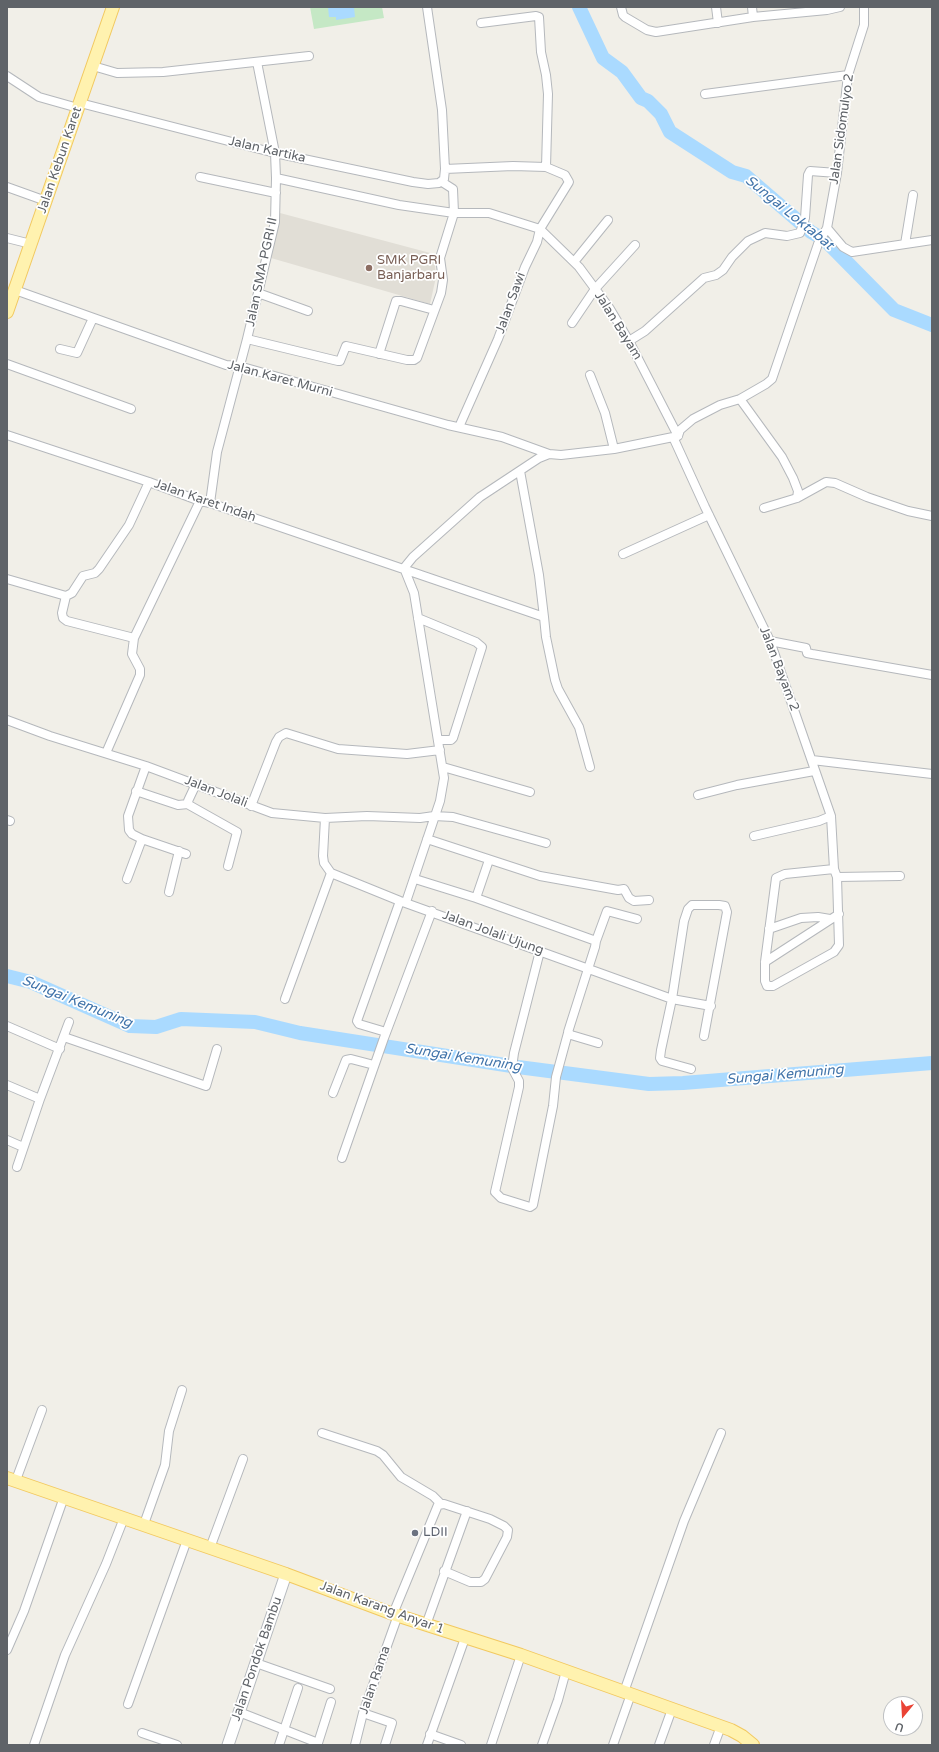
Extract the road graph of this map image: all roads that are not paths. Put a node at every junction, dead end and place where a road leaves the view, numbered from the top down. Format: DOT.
graph roads {
  1 [pos="113,7"];
  2 [pos="427,7"];
  3 [pos="621,7"];
  4 [pos="716,7"];
  5 [pos="752,7"];
  6 [pos="840,7"];
  7 [pos="864,7"];
  8 [pos="826,8"];
  9 [pos="753,17"];
  10 [pos="481,23"];
  11 [pos="718,23"];
  12 [pos="309,56"];
  13 [pos="257,62"];
  14 [pos="93,66"];
  15 [pos="848,75"];
  16 [pos="7,76"];
  17 [pos="705,94"];
  18 [pos="79,106"];
  19 [pos="275,152"];
  20 [pos="546,167"];
  21 [pos="445,169"];
  22 [pos="837,173"];
  23 [pos="200,177"];
  24 [pos="276,178"];
  25 [pos="442,182"];
  26 [pos="7,187"];
  27 [pos="276,193"];
  28 [pos="913,195"];
  29 [pos="46,201"];
  30 [pos="454,214"];
  31 [pos="608,220"];
  32 [pos="540,229"];
  33 [pos="826,229"];
  34 [pos="7,238"];
  35 [pos="932,240"];
  36 [pos="31,244"];
  37 [pos="905,244"];
  38 [pos="635,245"];
  39 [pos="574,262"];
  40 [pos="595,289"];
  41 [pos="15,290"];
  42 [pos="258,293"];
  43 [pos="434,310"];
  44 [pos="308,311"];
  45 [pos="7,312"];
  46 [pos="93,318"];
  47 [pos="572,323"];
  48 [pos="247,339"];
  49 [pos="629,341"];
  50 [pos="60,349"];
  51 [pos="379,354"];
  52 [pos="7,364"];
  53 [pos="239,366"];
  54 [pos="590,375"];
  55 [pos="740,399"];
  56 [pos="131,410"];
  57 [pos="459,427"];
  58 [pos="7,435"];
  59 [pos="676,436"];
  60 [pos="614,449"];
  61 [pos="549,454"];
  62 [pos="520,471"];
  63 [pos="149,482"];
  64 [pos="797,498"];
  65 [pos="200,501"];
  66 [pos="210,503"];
  67 [pos="764,508"];
  68 [pos="709,515"];
  69 [pos="932,516"];
  70 [pos="623,554"];
  71 [pos="404,568"];
  72 [pos="7,579"];
  73 [pos="66,596"];
  74 [pos="544,617"];
  75 [pos="418,618"];
  76 [pos="134,638"];
  77 [pos="770,641"];
  78 [pos="932,675"];
  79 [pos="7,720"];
  80 [pos="439,740"];
  81 [pos="440,750"];
  82 [pos="106,754"];
  83 [pos="812,760"];
  84 [pos="146,766"];
  85 [pos="590,766"];
  86 [pos="443,767"];
  87 [pos="814,771"];
  88 [pos="932,774"];
  89 [pos="196,784"];
  90 [pos="136,791"];
  91 [pos="530,792"];
  92 [pos="698,795"];
  93 [pos="188,804"];
  94 [pos="251,806"];
  95 [pos="434,816"];
  96 [pos="831,816"];
  97 [pos="325,818"];
  98 [pos="754,836"];
  99 [pos="142,838"];
  100 [pos="427,839"];
  101 [pos="546,843"];
  102 [pos="489,860"];
  103 [pos="228,866"];
  104 [pos="332,873"];
  105 [pos="835,873"];
  106 [pos="900,876"];
  107 [pos="127,879"];
  108 [pos="415,879"];
  109 [pos="169,892"];
  110 [pos="476,898"];
  111 [pos="649,900"];
  112 [pos="403,901"];
  113 [pos="432,911"];
  114 [pos="839,914"];
  115 [pos="637,919"];
  116 [pos="830,919"];
  117 [pos="769,929"];
  118 [pos="596,941"];
  119 [pos="540,951"];
  120 [pos="765,962"];
  121 [pos="588,968"];
  122 [pos="672,998"];
  123 [pos="285,999"];
  124 [pos="711,1006"];
  125 [pos="69,1022"];
  126 [pos="7,1026"];
  127 [pos="568,1033"];
  128 [pos="385,1035"];
  129 [pos="704,1036"];
  130 [pos="64,1037"];
  131 [pos="598,1043"];
  132 [pos="60,1049"];
  133 [pos="218,1049"];
  134 [pos="374,1065"];
  135 [pos="691,1068"];
  136 [pos="7,1085"];
  137 [pos="333,1093"];
  138 [pos="40,1099"];
  139 [pos="7,1140"];
  140 [pos="23,1147"];
  141 [pos="342,1158"];
  142 [pos="17,1167"];
  143 [pos="182,1390"];
  144 [pos="42,1410"];
  145 [pos="322,1433"];
  146 [pos="721,1433"];
  147 [pos="243,1460"];
  148 [pos="10,1479"];
  149 [pos="64,1497"];
  150 [pos="439,1504"];
  151 [pos="467,1511"];
  152 [pos="124,1518"];
  153 [pos="144,1524"];
  154 [pos="187,1540"];
  155 [pos="210,1548"];
  156 [pos="444,1571"];
  157 [pos="286,1574"];
  158 [pos="396,1614"];
  159 [pos="426,1625"];
  160 [pos="465,1638"];
  161 [pos="7,1650"];
  162 [pos="521,1656"];
  163 [pos="256,1663"];
  164 [pos="566,1671"];
  165 [pos="298,1688"];
  166 [pos="330,1689"];
  167 [pos="627,1693"];
  168 [pos="331,1702"];
  169 [pos="128,1704"];
  170 [pos="672,1709"];
  171 [pos="239,1712"];
  172 [pos="363,1713"];
  173 [pos="721,1726"];
  174 [pos="284,1730"];
  175 [pos="142,1733"];
  176 [pos="430,1734"];
  177 [pos="317,1744"];
  178 [pos="34,1745"];
  179 [pos="177,1745"];
  180 [pos="228,1745"];
  181 [pos="279,1745"];
  182 [pos="355,1745"];
  183 [pos="385,1745"];
  184 [pos="427,1745"];
  185 [pos="460,1745"];
  186 [pos="491,1745"];
  187 [pos="542,1745"];
  188 [pos="613,1745"];
  189 [pos="659,1745"];
  190 [pos="714,1745"];
  191 [pos="752,1745"];
  1 -- 14 [label="main road, Jalan Kebun Karet"];
  2 -- 21 [label="street"];
  3 -- 11 [label="street"];
  4 -- 11 [label="street"];
  5 -- 9 [label="street"];
  6 -- 8 [label="street"];
  7 -- 15 [label="street, Jalan Sidomulyo 2"];
  8 -- 9 [label="street"];
  9 -- 11 [label="street"];
  10 -- 20 [label="street"];
  12 -- 13 [label="street"];
  13 -- 14 [label="street"];
  13 -- 19 [label="street, Jalan SMA PGRI II"];
  14 -- 18 [label="main road, Jalan Kebun Karet"];
  15 -- 17 [label="street"];
  15 -- 22 [label="street, Jalan Sidomulyo 2"];
  16 -- 18 [label="street, Jalan Kartika"];
  18 -- 19 [label="street, Jalan Kartika"];
  18 -- 29 [label="main road, Jalan Kebun Karet"];
  19 -- 24 [label="street, Jalan SMA PGRI II"];
  19 -- 25 [label="street, Jalan Kartika"];
  20 -- 21 [label="street"];
  20 -- 32 [label="street, Jalan Sawi"];
  21 -- 25 [label="street"];
  22 -- 33 [label="street, Jalan Sidomulyo 2"];
  22 -- 49 [label="street"];
  23 -- 27 [label="street"];
  24 -- 27 [label="street, Jalan SMA PGRI II"];
  24 -- 30 [label="street"];
  25 -- 30 [label="street"];
  26 -- 29 [label="street"];
  27 -- 42 [label="street, Jalan SMA PGRI II"];
  28 -- 37 [label="street"];
  29 -- 36 [label="main road, Jalan Kebun Karet"];
  30 -- 32 [label="street"];
  30 -- 43 [label="street"];
  31 -- 39 [label="street"];
  32 -- 39 [label="street, Jalan Bayam"];
  32 -- 57 [label="street, Jalan Sawi"];
  33 -- 37 [label="street"];
  33 -- 55 [label="street, Jalan Sidomulyo 2"];
  34 -- 36 [label="street"];
  35 -- 37 [label="street"];
  36 -- 41 [label="main road, Jalan Kebun Karet"];
  38 -- 40 [label="street"];
  39 -- 40 [label="street, Jalan Bayam"];
  40 -- 47 [label="street"];
  40 -- 49 [label="street, Jalan Bayam"];
  41 -- 45 [label="main road, Jalan Kebun Karet"];
  41 -- 46 [label="street, Jalan Karet Murni"];
  42 -- 44 [label="street"];
  42 -- 48 [label="street, Jalan SMA PGRI II"];
  43 -- 51 [label="street"];
  43 -- 51 [label="street"];
  46 -- 50 [label="street"];
  46 -- 53 [label="street, Jalan Karet Murni"];
  48 -- 51 [label="street"];
  48 -- 53 [label="street, Jalan SMA PGRI II"];
  49 -- 59 [label="street, Jalan Bayam"];
  52 -- 56 [label="street"];
  53 -- 57 [label="street, Jalan Karet Murni"];
  53 -- 66 [label="street, Jalan SMA PGRI II"];
  54 -- 60 [label="street"];
  55 -- 59 [label="street, Jalan Sidomulyo 2"];
  55 -- 64 [label="street"];
  57 -- 61 [label="street, Jalan Karet Murni"];
  58 -- 63 [label="street, Jalan Karet Indah"];
  59 -- 60 [label="street"];
  59 -- 68 [label="street, Jalan Bayam 2"];
  60 -- 61 [label="street"];
  61 -- 62 [label="street"];
  62 -- 71 [label="street"];
  62 -- 74 [label="street"];
  63 -- 65 [label="street, Jalan Karet Indah"];
  63 -- 73 [label="street"];
  64 -- 67 [label="street"];
  64 -- 69 [label="street"];
  65 -- 66 [label="street, Jalan Karet Indah"];
  65 -- 76 [label="street"];
  66 -- 71 [label="street, Jalan Karet Indah"];
  68 -- 70 [label="street"];
  68 -- 77 [label="street, Jalan Bayam 2"];
  71 -- 74 [label="street, Jalan Karet Indah"];
  71 -- 75 [label="street"];
  72 -- 73 [label="street"];
  73 -- 76 [label="street"];
  74 -- 85 [label="street"];
  75 -- 80 [label="street"];
  75 -- 80 [label="street"];
  76 -- 82 [label="street"];
  77 -- 78 [label="street"];
  77 -- 83 [label="street, Jalan Bayam 2"];
  79 -- 82 [label="street, Jalan Jolali"];
  80 -- 81 [label="street"];
  81 -- 86 [label="street"];
  81 -- 94 [label="street"];
  82 -- 84 [label="street, Jalan Jolali"];
  83 -- 87 [label="street, Jalan Bayam 2"];
  83 -- 88 [label="street"];
  84 -- 89 [label="street, Jalan Jolali"];
  84 -- 90 [label="street"];
  86 -- 91 [label="street"];
  86 -- 95 [label="street"];
  87 -- 92 [label="street"];
  87 -- 96 [label="street, Jalan Bayam 2"];
  89 -- 93 [label="street"];
  89 -- 94 [label="street, Jalan Jolali"];
  90 -- 93 [label="street"];
  90 -- 99 [label="street"];
  93 -- 103 [label="street"];
  94 -- 97 [label="street, Jalan Jolali"];
  95 -- 97 [label="street, Jalan Jolali"];
  95 -- 100 [label="street"];
  95 -- 101 [label="street, Jalan Jolali"];
  96 -- 98 [label="street"];
  96 -- 105 [label="street, Jalan Bayam 2"];
  97 -- 104 [label="street"];
  99 -- 107 [label="street"];
  99 -- 109 [label="street"];
  100 -- 102 [label="street"];
  100 -- 108 [label="street"];
  102 -- 110 [label="street"];
  102 -- 111 [label="street"];
  104 -- 112 [label="street, Jalan Jolali Ujung"];
  104 -- 123 [label="street"];
  105 -- 106 [label="street"];
  105 -- 114 [label="street, Jalan Bayam 2"];
  105 -- 117 [label="street"];
  108 -- 110 [label="street"];
  108 -- 112 [label="street"];
  110 -- 118 [label="street"];
  112 -- 113 [label="street, Jalan Jolali Ujung"];
  112 -- 128 [label="street"];
  113 -- 119 [label="street, Jalan Jolali Ujung"];
  113 -- 128 [label="street"];
  114 -- 116 [label="street"];
  114 -- 120 [label="street, Jalan Bayam 2"];
  115 -- 118 [label="street"];
  116 -- 117 [label="street"];
  116 -- 120 [label="street"];
  117 -- 120 [label="street"];
  118 -- 121 [label="street"];
  119 -- 121 [label="street, Jalan Jolali Ujung"];
  119 -- 127 [label="street"];
  121 -- 122 [label="street, Jalan Jolali Ujung"];
  121 -- 127 [label="street"];
  122 -- 124 [label="street, Jalan Jolali Ujung"];
  122 -- 124 [label="street"];
  122 -- 135 [label="street"];
  124 -- 129 [label="street"];
  125 -- 130 [label="street"];
  126 -- 132 [label="street"];
  127 -- 131 [label="street"];
  128 -- 134 [label="street"];
  130 -- 132 [label="street"];
  130 -- 133 [label="street"];
  132 -- 138 [label="street"];
  134 -- 137 [label="street"];
  134 -- 141 [label="street"];
  136 -- 138 [label="street"];
  138 -- 140 [label="street"];
  139 -- 140 [label="street"];
  140 -- 142 [label="street"];
  143 -- 153 [label="street"];
  144 -- 148 [label="street"];
  145 -- 150 [label="street"];
  146 -- 167 [label="street"];
  147 -- 155 [label="street"];
  148 -- 149 [label="main road, Jalan Karang Anyar 1"];
  149 -- 152 [label="main road, Jalan Karang Anyar 1"];
  149 -- 161 [label="street"];
  150 -- 151 [label="street"];
  150 -- 158 [label="street, Jalan Rama"];
  151 -- 156 [label="street"];
  151 -- 156 [label="street"];
  152 -- 153 [label="main road, Jalan Karang Anyar 1"];
  152 -- 178 [label="street"];
  153 -- 154 [label="main road, Jalan Karang Anyar 1"];
  154 -- 155 [label="main road, Jalan Karang Anyar 1"];
  154 -- 169 [label="street"];
  155 -- 157 [label="main road, Jalan Karang Anyar 1"];
  156 -- 159 [label="street"];
  157 -- 158 [label="main road, Jalan Karang Anyar 1"];
  157 -- 163 [label="street, Jalan Pondok Bambu"];
  158 -- 159 [label="main road, Jalan Karang Anyar 1"];
  158 -- 172 [label="street, Jalan Rama"];
  159 -- 160 [label="main road, Jalan Karang Anyar 1"];
  160 -- 162 [label="main road, Jalan Karang Anyar 1"];
  160 -- 176 [label="street"];
  162 -- 164 [label="main road, Jalan Karang Anyar 1"];
  162 -- 186 [label="street"];
  163 -- 166 [label="street"];
  163 -- 171 [label="street, Jalan Pondok Bambu"];
  164 -- 167 [label="main road, Jalan Karang Anyar 1"];
  164 -- 187 [label="street"];
  165 -- 174 [label="street"];
  167 -- 170 [label="main road, Jalan Karang Anyar 1"];
  167 -- 188 [label="street"];
  168 -- 177 [label="street"];
  170 -- 173 [label="main road, Jalan Karang Anyar 1"];
  170 -- 189 [label="street"];
  171 -- 174 [label="street"];
  171 -- 180 [label="street, Jalan Pondok Bambu"];
  172 -- 182 [label="street, Jalan Rama"];
  172 -- 183 [label="street"];
  173 -- 190 [label="street"];
  173 -- 191 [label="main road, Jalan Karang Anyar 1"];
  174 -- 177 [label="street"];
  174 -- 181 [label="street"];
  175 -- 179 [label="street"];
  176 -- 184 [label="street"];
  176 -- 185 [label="street"];
}
